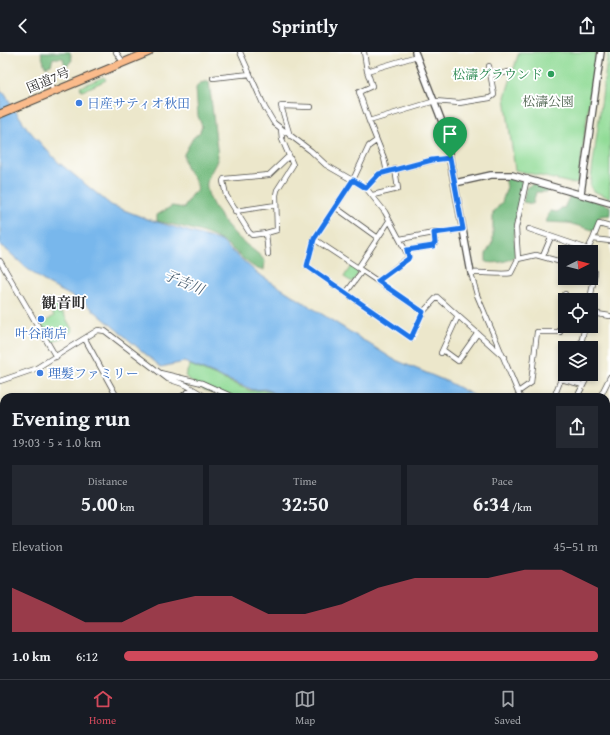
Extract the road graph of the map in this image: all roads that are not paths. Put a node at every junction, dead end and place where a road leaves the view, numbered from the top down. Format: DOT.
graph roads {
  1 [pos="116,52"];
  2 [pos="149,52"];
  3 [pos="240,52"];
  4 [pos="364,52"];
  5 [pos="601,52"];
  6 [pos="416,54"];
  7 [pos="123,62"];
  8 [pos="490,66"];
  9 [pos="367,71"];
  10 [pos="509,72"];
  11 [pos="250,74"];
  12 [pos="491,74"];
  13 [pos="46,75"];
  14 [pos="213,78"];
  15 [pos="54,91"];
  16 [pos="435,101"];
  17 [pos="311,107"];
  18 [pos="0,114"];
  19 [pos="369,121"];
  20 [pos="281,129"];
  21 [pos="290,136"];
  22 [pos="376,141"];
  23 [pos="290,156"];
  24 [pos="450,158"];
  25 [pos="395,170"];
  26 [pos="387,172"];
  27 [pos="527,178"];
  28 [pos="353,180"];
  29 [pos="455,183"];
  30 [pos="366,188"];
  31 [pos="581,193"];
  32 [pos="373,195"];
  33 [pos="610,203"];
  34 [pos="276,205"];
  35 [pos="335,207"];
  36 [pos="235,211"];
  37 [pos="389,221"];
  38 [pos="610,227"];
  39 [pos="463,229"];
  40 [pos="529,229"];
  41 [pos="266,233"];
  42 [pos="434,233"];
  43 [pos="551,237"];
  44 [pos="378,238"];
  45 [pos="314,239"];
  46 [pos="400,239"];
  47 [pos="593,239"];
  48 [pos="610,241"];
  49 [pos="572,245"];
  50 [pos="590,245"];
  51 [pos="407,250"];
  52 [pos="268,254"];
  53 [pos="543,256"];
  54 [pos="518,259"];
  55 [pos="0,261"];
  56 [pos="558,261"];
  57 [pos="360,269"];
  58 [pos="472,273"];
  59 [pos="378,281"];
  60 [pos="346,293"];
  61 [pos="423,312"];
  62 [pos="598,314"];
  63 [pos="458,316"];
  64 [pos="610,316"];
  65 [pos="558,332"];
  66 [pos="477,334"];
  67 [pos="85,339"];
  68 [pos="56,357"];
  69 [pos="504,357"];
  70 [pos="158,372"];
  71 [pos="610,377"];
  72 [pos="0,381"];
  73 [pos="585,381"];
  74 [pos="583,385"];
  75 [pos="192,389"];
  76 [pos="518,392"];
  77 [pos="115,393"];
  78 [pos="186,393"];
  79 [pos="199,393"];
  80 [pos="224,393"];
  81 [pos="556,393"];
  82 [pos="579,393"];
  83 [pos="602,393"];
  1 -- 7 [label="street"];
  2 -- 7 [label="highway, 国道7号"];
  3 -- 11 [label="street"];
  4 -- 9 [label="street"];
  5 -- 31 [label="street"];
  6 -- 9 [label="street"];
  6 -- 16 [label="street"];
  7 -- 15 [label="highway, 国道7号"];
  8 -- 12 [label="street"];
  9 -- 19 [label="street"];
  10 -- 12 [label="street"];
  11 -- 14 [label="street"];
  11 -- 20 [label="street"];
  12 -- 16 [label="street"];
  13 -- 15 [label="street"];
  15 -- 18 [label="highway, 国道7号"];
  16 -- 19 [label="street"];
  16 -- 24 [label="street"];
  17 -- 21 [label="street"];
  19 -- 22 [label="street"];
  20 -- 21 [label="street"];
  20 -- 23 [label="street"];
  21 -- 28 [label="street"];
  22 -- 26 [label="street"];
  22 -- 28 [label="street"];
  23 -- 34 [label="street"];
  23 -- 36 [label="street"];
  24 -- 25 [label="street"];
  24 -- 29 [label="street"];
  25 -- 26 [label="street"];
  25 -- 32 [label="street"];
  26 -- 30 [label="street"];
  27 -- 29 [label="street"];
  27 -- 31 [label="street"];
  27 -- 54 [label="street"];
  28 -- 30 [label="street"];
  28 -- 35 [label="street"];
  29 -- 39 [label="street"];
  30 -- 32 [label="street"];
  31 -- 33 [label="street"];
  32 -- 37 [label="street"];
  34 -- 36 [label="street"];
  34 -- 41 [label="street"];
  35 -- 44 [label="street"];
  35 -- 45 [label="street"];
  36 -- 41 [label="street"];
  37 -- 44 [label="street"];
  37 -- 46 [label="street"];
  38 -- 47 [label="street"];
  39 -- 42 [label="street"];
  39 -- 58 [label="street"];
  40 -- 43 [label="street"];
  41 -- 52 [label="street"];
  42 -- 46 [label="street"];
  42 -- 51 [label="street"];
  43 -- 49 [label="street"];
  43 -- 53 [label="street"];
  44 -- 57 [label="street"];
  45 -- 57 [label="street"];
  45 -- 60 [label="street"];
  46 -- 51 [label="street"];
  47 -- 48 [label="street"];
  47 -- 50 [label="street"];
  51 -- 59 [label="street"];
  53 -- 54 [label="street"];
  53 -- 56 [label="street"];
  54 -- 58 [label="street"];
  55 -- 68 [label="street"];
  57 -- 59 [label="street"];
  57 -- 60 [label="street"];
  58 -- 69 [label="street"];
  59 -- 61 [label="street"];
  60 -- 61 [label="street"];
  61 -- 63 [label="street"];
  62 -- 64 [label="street"];
  63 -- 66 [label="street"];
  63 -- 66 [label="street"];
  65 -- 76 [label="street"];
  66 -- 69 [label="street"];
  67 -- 68 [label="street"];
  67 -- 70 [label="street"];
  67 -- 77 [label="street"];
  68 -- 72 [label="street"];
  69 -- 76 [label="street"];
  70 -- 75 [label="street"];
  70 -- 80 [label="street"];
  71 -- 83 [label="street"];
  73 -- 74 [label="street"];
  74 -- 81 [label="street"];
  74 -- 82 [label="street"];
  75 -- 78 [label="street"];
  75 -- 79 [label="street"];
}
